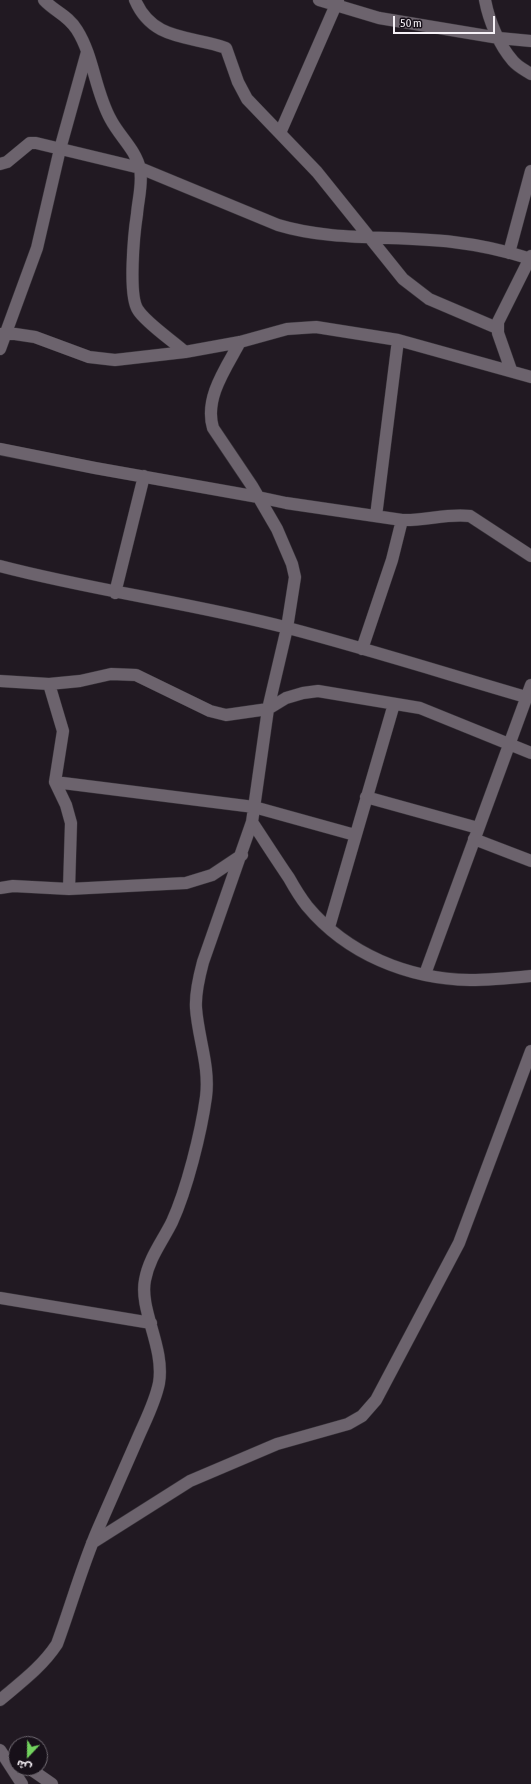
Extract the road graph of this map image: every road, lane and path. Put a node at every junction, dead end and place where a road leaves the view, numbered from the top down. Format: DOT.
graph roads {
  1 [pos="44,0"];
  2 [pos="135,0"];
  3 [pos="319,0"];
  4 [pos="485,0"];
  5 [pos="337,2"];
  6 [pos="499,38"];
  7 [pos="531,41"];
  8 [pos="87,52"];
  9 [pos="531,74"];
  10 [pos="280,133"];
  11 [pos="60,149"];
  12 [pos="0,164"];
  13 [pos="140,168"];
  14 [pos="531,171"];
  15 [pos="369,238"];
  16 [pos="508,253"];
  17 [pos="530,257"];
  18 [pos="497,328"];
  19 [pos="3,334"];
  20 [pos="398,340"];
  21 [pos="240,342"];
  22 [pos="0,349"];
  23 [pos="186,352"];
  24 [pos="511,370"];
  25 [pos="531,377"];
  26 [pos="0,449"];
  27 [pos="144,476"];
  28 [pos="258,497"];
  29 [pos="376,516"];
  30 [pos="402,520"];
  31 [pos="531,556"];
  32 [pos="0,566"];
  33 [pos="115,592"];
  34 [pos="287,628"];
  35 [pos="362,649"];
  36 [pos="0,681"];
  37 [pos="49,684"];
  38 [pos="531,685"];
  39 [pos="526,697"];
  40 [pos="394,704"];
  41 [pos="268,709"];
  42 [pos="509,743"];
  43 [pos="531,753"];
  44 [pos="55,782"];
  45 [pos="366,797"];
  46 [pos="254,807"];
  47 [pos="252,822"];
  48 [pos="476,834"];
  49 [pos="355,835"];
  50 [pos="242,855"];
  51 [pos="531,861"];
  52 [pos="0,888"];
  53 [pos="69,889"];
  54 [pos="329,928"];
  55 [pos="424,974"];
  56 [pos="531,976"];
  57 [pos="531,1051"];
  58 [pos="0,1298"];
  59 [pos="151,1323"];
  60 [pos="92,1543"];
  61 [pos="0,1700"];
  62 [pos="0,1750"];
  63 [pos="40,1776"];
  64 [pos="22,1784"];
  65 [pos="52,1784"];
  1 -- 8 [label="street"];
  2 -- 10 [label="street"];
  3 -- 5 [label="street"];
  4 -- 6 [label="street"];
  5 -- 6 [label="street"];
  5 -- 10 [label="street"];
  6 -- 7 [label="street"];
  6 -- 9 [label="street"];
  8 -- 11 [label="street"];
  8 -- 13 [label="street"];
  10 -- 15 [label="street"];
  11 -- 12 [label="street"];
  11 -- 13 [label="street"];
  11 -- 19 [label="street"];
  13 -- 15 [label="street"];
  13 -- 23 [label="street"];
  14 -- 16 [label="street"];
  15 -- 16 [label="street"];
  15 -- 18 [label="street"];
  16 -- 17 [label="street"];
  17 -- 18 [label="street"];
  18 -- 24 [label="street"];
  19 -- 22 [label="street"];
  19 -- 23 [label="street"];
  20 -- 21 [label="street"];
  20 -- 24 [label="street"];
  20 -- 29 [label="street"];
  21 -- 23 [label="street"];
  21 -- 28 [label="street"];
  24 -- 25 [label="street"];
  26 -- 27 [label="street"];
  27 -- 28 [label="street"];
  27 -- 33 [label="street"];
  28 -- 29 [label="street"];
  28 -- 34 [label="street"];
  29 -- 30 [label="street"];
  30 -- 31 [label="street"];
  30 -- 35 [label="street"];
  32 -- 33 [label="street"];
  33 -- 34 [label="street"];
  34 -- 35 [label="street"];
  34 -- 41 [label="street"];
  35 -- 39 [label="street"];
  36 -- 37 [label="street"];
  37 -- 41 [label="street"];
  37 -- 44 [label="street"];
  38 -- 39 [label="street"];
  39 -- 42 [label="street"];
  40 -- 41 [label="street"];
  40 -- 42 [label="street"];
  40 -- 45 [label="street"];
  41 -- 46 [label="street"];
  42 -- 43 [label="street"];
  42 -- 48 [label="street"];
  44 -- 46 [label="street"];
  44 -- 53 [label="street"];
  45 -- 48 [label="street"];
  45 -- 49 [label="street"];
  46 -- 47 [label="street"];
  46 -- 49 [label="street"];
  47 -- 50 [label="street"];
  47 -- 54 [label="street"];
  48 -- 51 [label="street"];
  48 -- 55 [label="street"];
  49 -- 54 [label="street"];
  50 -- 53 [label="street"];
  50 -- 59 [label="street"];
  52 -- 53 [label="street"];
  54 -- 55 [label="street"];
  55 -- 56 [label="street"];
  57 -- 60 [label="street"];
  58 -- 59 [label="street"];
  59 -- 60 [label="street"];
  60 -- 61 [label="street"];
  62 -- 64 [label="street"];
  63 -- 65 [label="street"];
}
